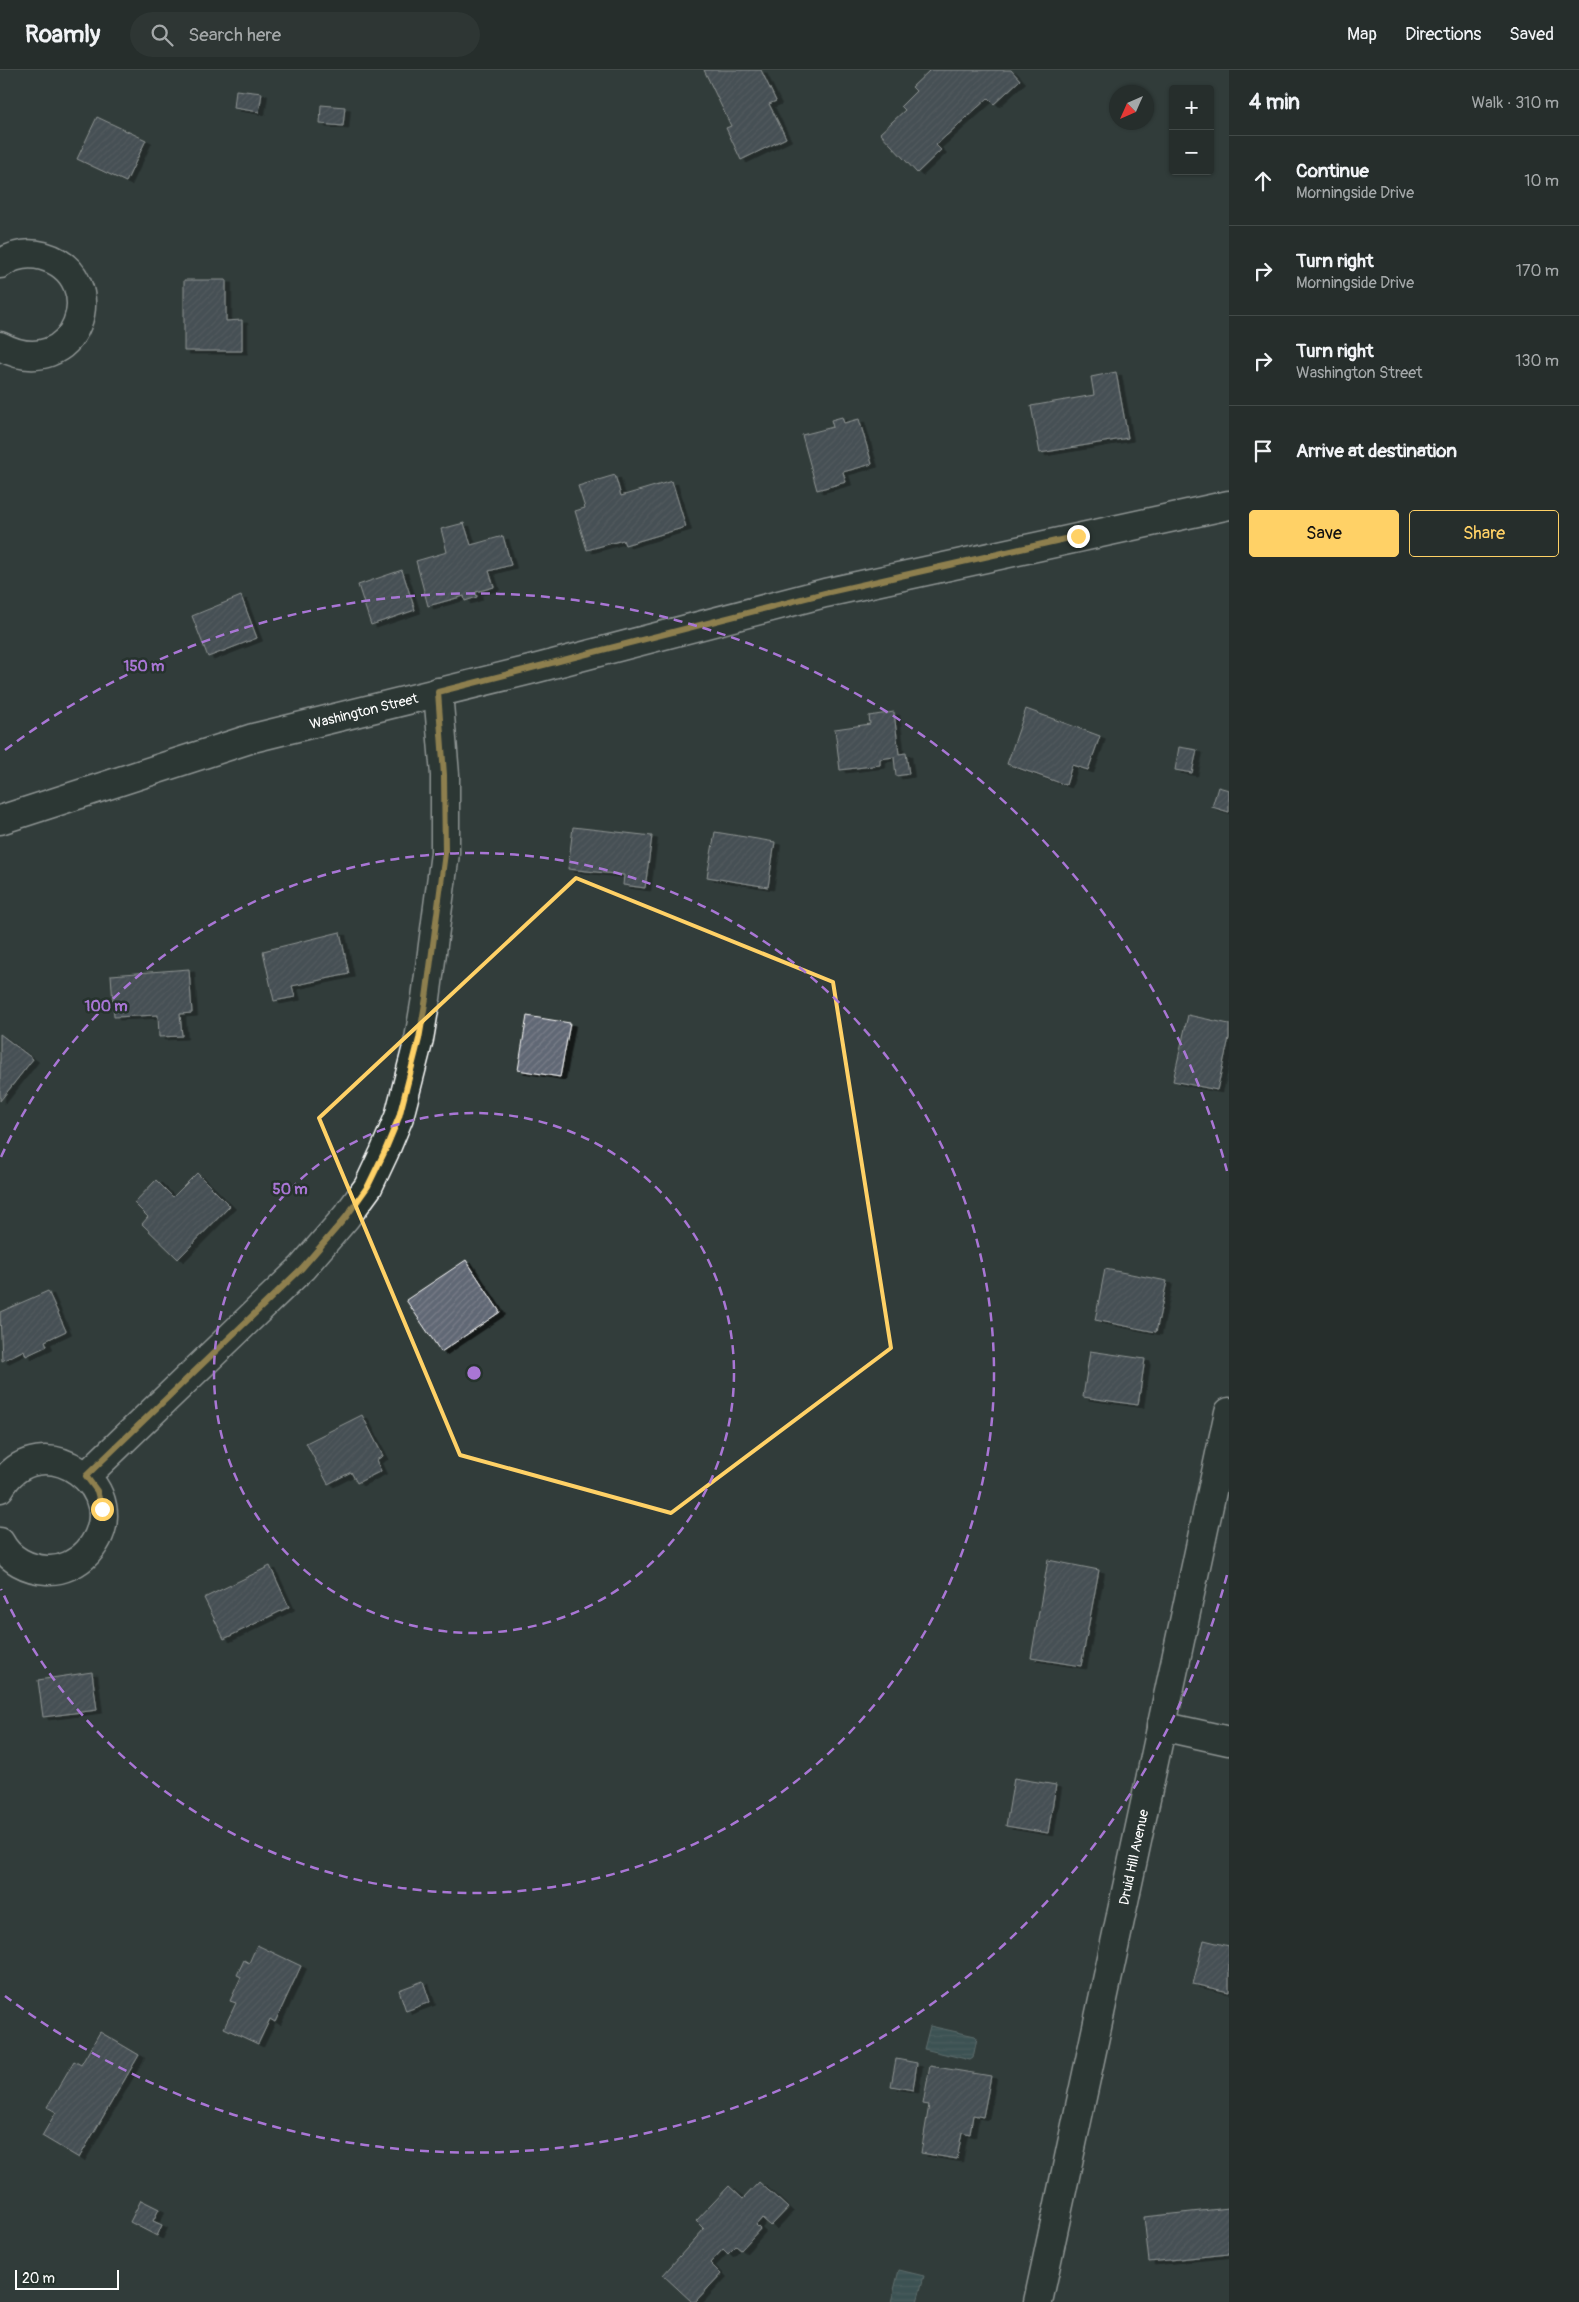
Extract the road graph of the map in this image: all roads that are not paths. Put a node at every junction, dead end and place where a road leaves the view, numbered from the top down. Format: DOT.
graph roads {
  1 [pos="0,264"];
  2 [pos="0,346"];
  3 [pos="1229,505"];
  4 [pos="438,692"];
  5 [pos="0,820"];
  6 [pos="1229,1412"];
  7 [pos="86,1476"];
  8 [pos="0,1488"];
  9 [pos="0,1542"];
  10 [pos="1162,1726"];
  11 [pos="1229,1740"];
  12 [pos="1038,2302"];
  1 -- 2 [label="street"];
  3 -- 4 [label="street, Washington Street"];
  4 -- 5 [label="street, Washington Street"];
  4 -- 7 [label="street"];
  6 -- 10 [label="street, Druid Hill Avenue"];
  7 -- 8 [label="street"];
  7 -- 9 [label="street"];
  10 -- 11 [label="street"];
  10 -- 12 [label="street, Druid Hill Avenue"];
}
